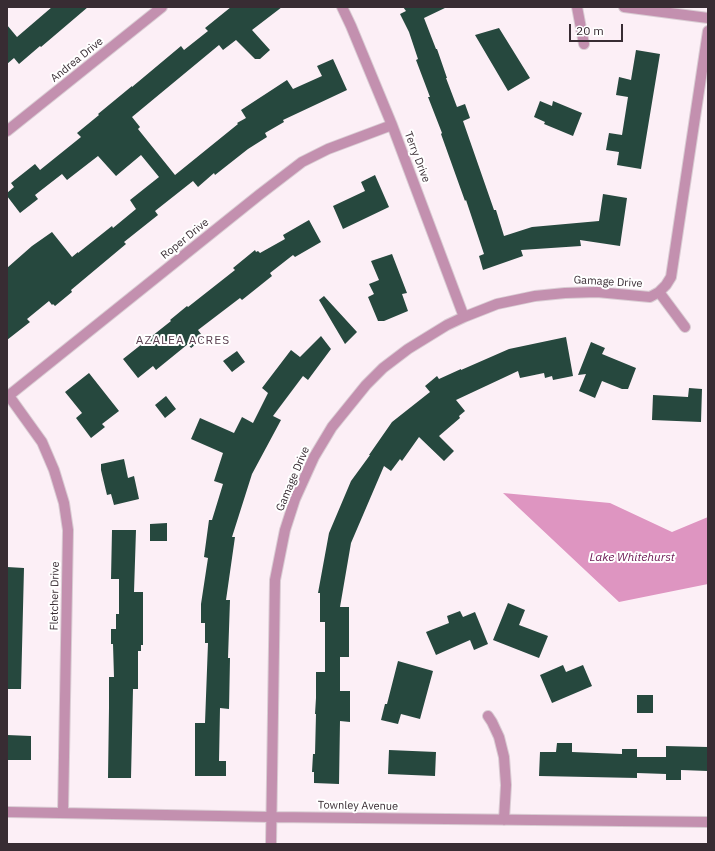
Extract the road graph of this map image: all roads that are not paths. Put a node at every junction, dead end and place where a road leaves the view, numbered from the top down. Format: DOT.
graph roads {
  1 [pos="162,7"];
  2 [pos="342,7"];
  3 [pos="577,7"];
  4 [pos="624,7"];
  5 [pos="708,18"];
  6 [pos="708,30"];
  7 [pos="584,44"];
  8 [pos="392,125"];
  9 [pos="7,131"];
  10 [pos="660,292"];
  11 [pos="464,317"];
  12 [pos="685,327"];
  13 [pos="8,396"];
  14 [pos="488,716"];
  15 [pos="7,812"];
  16 [pos="63,813"];
  17 [pos="272,816"];
  18 [pos="504,820"];
  19 [pos="708,822"];
  20 [pos="272,844"];
  1 -- 9 [label="street, Andrea Drive"];
  2 -- 8 [label="street, Terry Drive"];
  3 -- 7 [label="street"];
  4 -- 5 [label="street"];
  6 -- 10 [label="street"];
  8 -- 11 [label="street, Terry Drive"];
  8 -- 13 [label="street, Roper Drive"];
  10 -- 11 [label="street, Gamage Drive"];
  10 -- 12 [label="street"];
  11 -- 17 [label="street, Gamage Drive"];
  13 -- 16 [label="street, Fletcher Drive"];
  14 -- 18 [label="street"];
  15 -- 16 [label="street, Townley Avenue"];
  16 -- 17 [label="street, Townley Avenue"];
  17 -- 18 [label="street, Townley Avenue"];
  17 -- 20 [label="street, Gamage Drive"];
  18 -- 19 [label="street, Townley Avenue"];
}
